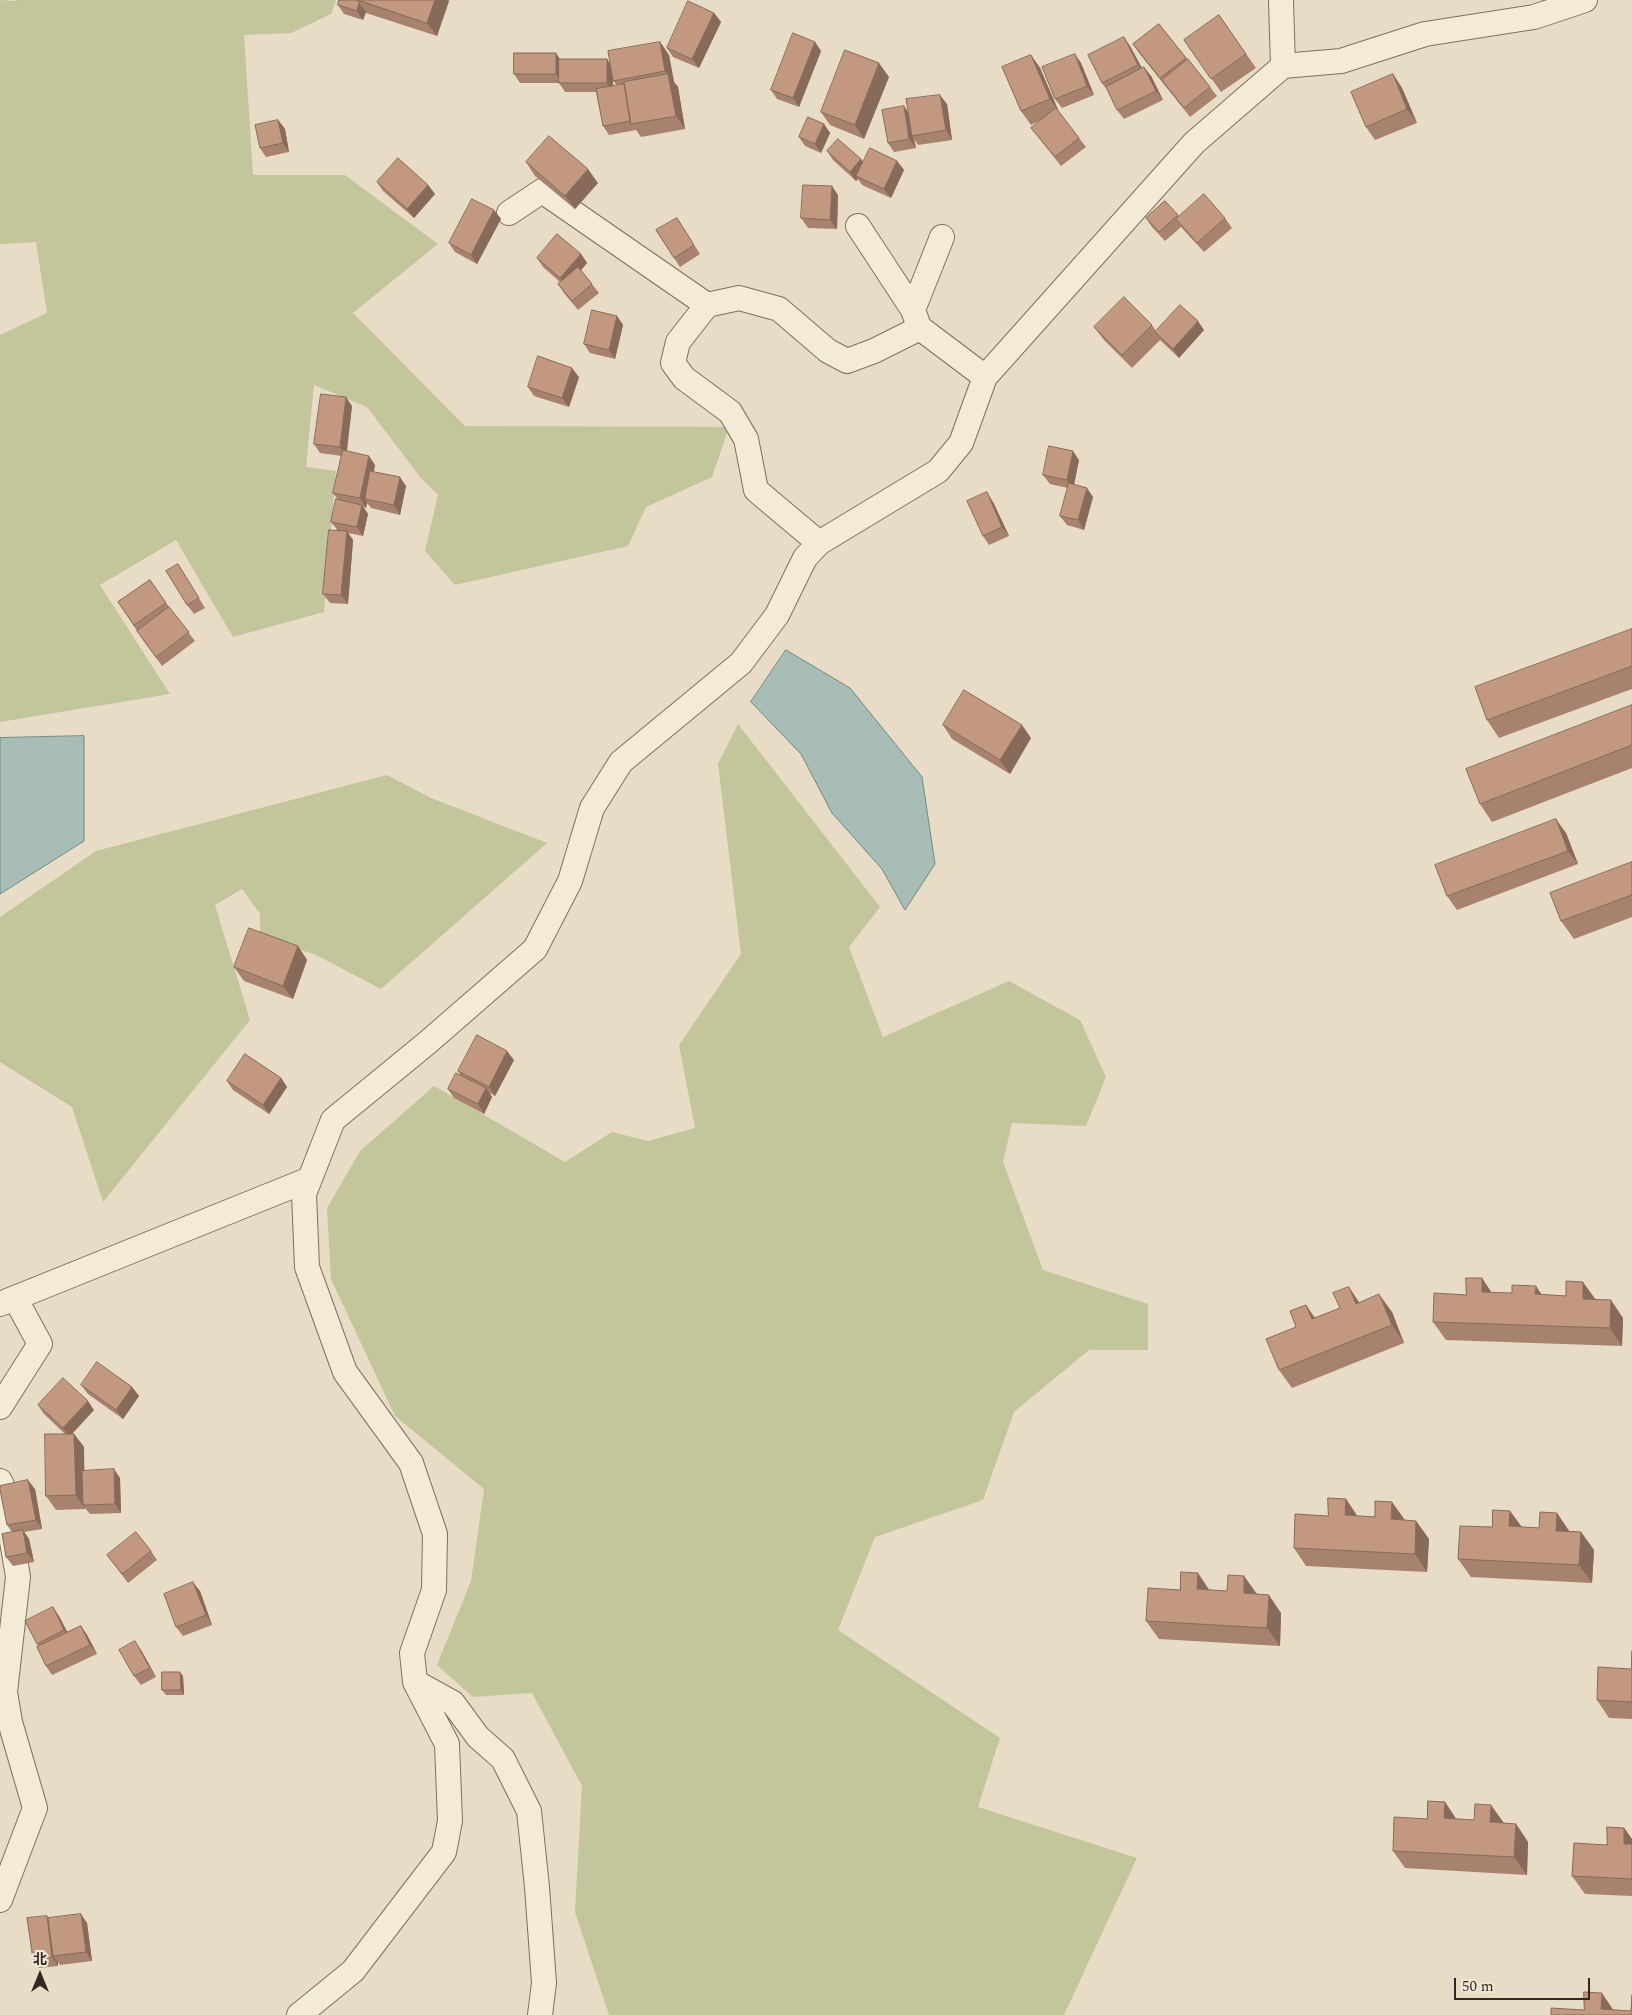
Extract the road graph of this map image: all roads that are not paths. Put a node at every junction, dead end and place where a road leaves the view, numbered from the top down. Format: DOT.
graph roads {
  1 [pos="1281,0"];
  2 [pos="1585,0"];
  3 [pos="1283,66"];
  4 [pos="509,213"];
  5 [pos="858,226"];
  6 [pos="942,237"];
  7 [pos="706,305"];
  8 [pos="916,319"];
  9 [pos="985,377"];
  10 [pos="819,543"];
  11 [pos="310,1178"];
  12 [pos="8,1301"];
  13 [pos="0,1407"];
  14 [pos="0,1481"];
  15 [pos="415,1682"];
  16 [pos="0,1900"];
  17 [pos="299,2015"];
  18 [pos="540,2015"];
  1 -- 3 [label="street"];
  2 -- 3 [label="street"];
  3 -- 9 [label="street"];
  4 -- 7 [label="street"];
  5 -- 8 [label="street"];
  6 -- 8 [label="street"];
  7 -- 8 [label="street"];
  7 -- 10 [label="street"];
  8 -- 9 [label="street"];
  9 -- 10 [label="street"];
  10 -- 11 [label="street"];
  11 -- 12 [label="street"];
  11 -- 15 [label="street"];
  12 -- 13 [label="street"];
  14 -- 16 [label="street"];
  15 -- 17 [label="street"];
  15 -- 18 [label="street"];
}
